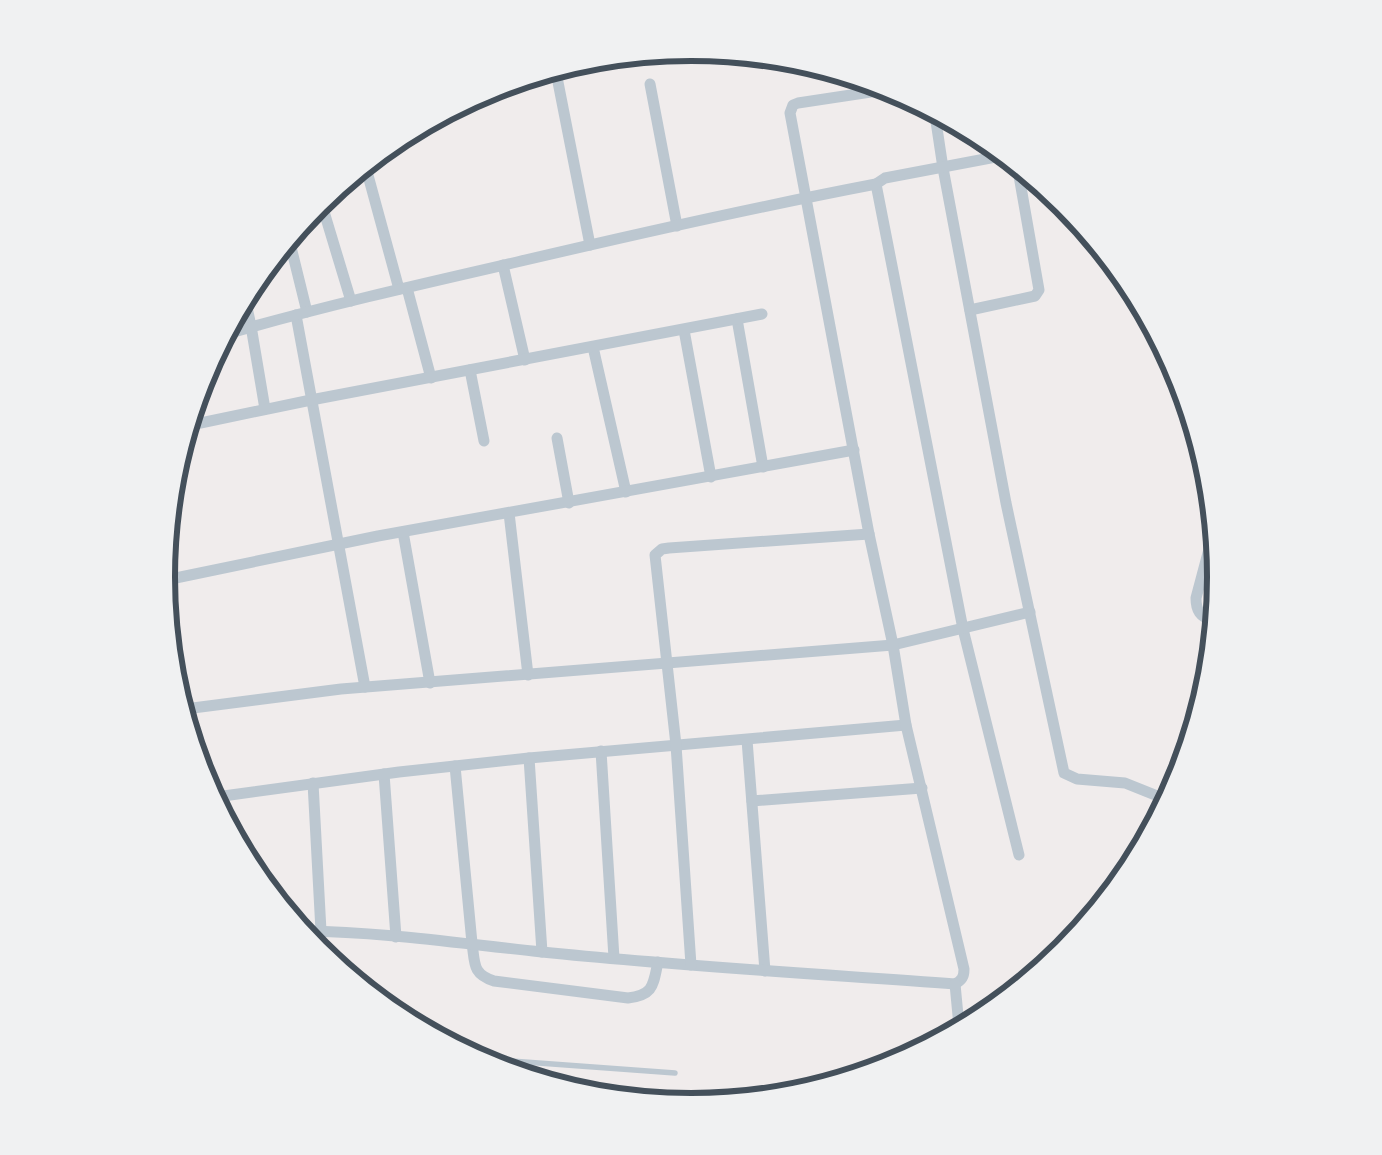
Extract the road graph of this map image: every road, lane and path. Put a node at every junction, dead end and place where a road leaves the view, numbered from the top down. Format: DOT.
graph roads {
  1 [pos="557,79"];
  2 [pos="650,84"];
  3 [pos="867,93"];
  4 [pos="936,123"];
  5 [pos="991,158"];
  6 [pos="943,168"];
  7 [pos="368,175"];
  8 [pos="1020,180"];
  9 [pos="876,184"];
  10 [pos="806,197"];
  11 [pos="325,214"];
  12 [pos="677,226"];
  13 [pos="590,245"];
  14 [pos="291,251"];
  15 [pos="503,265"];
  16 [pos="403,288"];
  17 [pos="351,301"];
  18 [pos="970,310"];
  19 [pos="248,313"];
  20 [pos="302,314"];
  21 [pos="762,314"];
  22 [pos="737,319"];
  23 [pos="251,326"];
  24 [pos="238,330"];
  25 [pos="684,330"];
  26 [pos="593,347"];
  27 [pos="525,360"];
  28 [pos="470,370"];
  29 [pos="431,378"];
  30 [pos="311,400"];
  31 [pos="265,409"];
  32 [pos="198,423"];
  33 [pos="557,438"];
  34 [pos="484,441"];
  35 [pos="854,450"];
  36 [pos="763,467"];
  37 [pos="711,477"];
  38 [pos="626,492"];
  39 [pos="569,503"];
  40 [pos="509,513"];
  41 [pos="403,532"];
  42 [pos="869,534"];
  43 [pos="337,545"];
  44 [pos="1206,559"];
  45 [pos="175,578"];
  46 [pos="1030,612"];
  47 [pos="1205,617"];
  48 [pos="963,629"];
  49 [pos="892,645"];
  50 [pos="666,664"];
  51 [pos="528,675"];
  52 [pos="430,682"];
  53 [pos="365,687"];
  54 [pos="191,708"];
  55 [pos="906,725"];
  56 [pos="747,740"];
  57 [pos="676,745"];
  58 [pos="600,751"];
  59 [pos="529,758"];
  60 [pos="455,766"];
  61 [pos="384,774"];
  62 [pos="313,784"];
  63 [pos="922,788"];
  64 [pos="223,796"];
  65 [pos="1158,796"];
  66 [pos="752,801"];
  67 [pos="1019,855"];
  68 [pos="315,931"];
  69 [pos="321,931"];
  70 [pos="396,937"];
  71 [pos="472,943"];
  72 [pos="542,952"];
  73 [pos="614,958"];
  74 [pos="658,962"];
  75 [pos="691,965"];
  76 [pos="765,971"];
  77 [pos="955,984"];
  78 [pos="959,1019"];
  79 [pos="512,1061"];
  80 [pos="676,1073"];
  1 -- 13 [label="street"];
  2 -- 12 [label="street"];
  3 -- 10 [label="street"];
  4 -- 6 [label="street"];
  5 -- 6 [label="street"];
  6 -- 9 [label="street"];
  6 -- 18 [label="street"];
  7 -- 16 [label="street"];
  8 -- 18 [label="street"];
  9 -- 10 [label="street"];
  9 -- 48 [label="street"];
  10 -- 12 [label="street"];
  10 -- 35 [label="street"];
  11 -- 17 [label="street"];
  12 -- 13 [label="street"];
  13 -- 15 [label="street"];
  14 -- 20 [label="street"];
  15 -- 16 [label="street"];
  15 -- 27 [label="street"];
  16 -- 17 [label="street"];
  16 -- 29 [label="street"];
  17 -- 20 [label="street"];
  18 -- 46 [label="street"];
  19 -- 23 [label="street"];
  20 -- 23 [label="street"];
  20 -- 30 [label="street"];
  21 -- 22 [label="street"];
  22 -- 25 [label="street"];
  22 -- 36 [label="street"];
  23 -- 24 [label="street"];
  23 -- 31 [label="street"];
  25 -- 26 [label="street"];
  25 -- 37 [label="street"];
  26 -- 27 [label="street"];
  26 -- 38 [label="street"];
  27 -- 28 [label="street"];
  28 -- 29 [label="street"];
  28 -- 34 [label="street"];
  29 -- 30 [label="street"];
  30 -- 31 [label="street"];
  30 -- 43 [label="street"];
  31 -- 32 [label="street"];
  33 -- 39 [label="street"];
  35 -- 36 [label="street"];
  35 -- 42 [label="street"];
  36 -- 37 [label="street"];
  37 -- 38 [label="street"];
  38 -- 39 [label="street"];
  39 -- 40 [label="street"];
  40 -- 41 [label="street"];
  40 -- 51 [label="street"];
  41 -- 43 [label="street"];
  41 -- 52 [label="street"];
  42 -- 49 [label="street"];
  42 -- 50 [label="street"];
  43 -- 45 [label="street"];
  43 -- 53 [label="street"];
  44 -- 47 [label="street"];
  46 -- 48 [label="street"];
  46 -- 65 [label="street"];
  48 -- 49 [label="street"];
  48 -- 67 [label="street"];
  49 -- 50 [label="street"];
  49 -- 55 [label="street"];
  50 -- 51 [label="street"];
  50 -- 57 [label="street"];
  51 -- 52 [label="street"];
  52 -- 53 [label="street"];
  53 -- 54 [label="street"];
  55 -- 56 [label="street"];
  55 -- 63 [label="street"];
  56 -- 57 [label="street"];
  56 -- 66 [label="street"];
  57 -- 58 [label="street"];
  57 -- 75 [label="street"];
  58 -- 59 [label="street"];
  58 -- 73 [label="street"];
  59 -- 60 [label="street"];
  59 -- 72 [label="street"];
  60 -- 61 [label="street"];
  60 -- 71 [label="street"];
  61 -- 62 [label="street"];
  61 -- 70 [label="street"];
  62 -- 64 [label="street"];
  62 -- 69 [label="street"];
  63 -- 66 [label="street"];
  63 -- 77 [label="street"];
  66 -- 76 [label="street"];
  68 -- 69 [label="street"];
  69 -- 70 [label="street"];
  70 -- 71 [label="street"];
  71 -- 72 [label="street"];
  71 -- 74 [label="street"];
  72 -- 73 [label="street"];
  73 -- 74 [label="street"];
  74 -- 75 [label="street"];
  75 -- 76 [label="street"];
  76 -- 77 [label="street"];
  77 -- 78 [label="street"];
  79 -- 80 [label="lane"];
}
